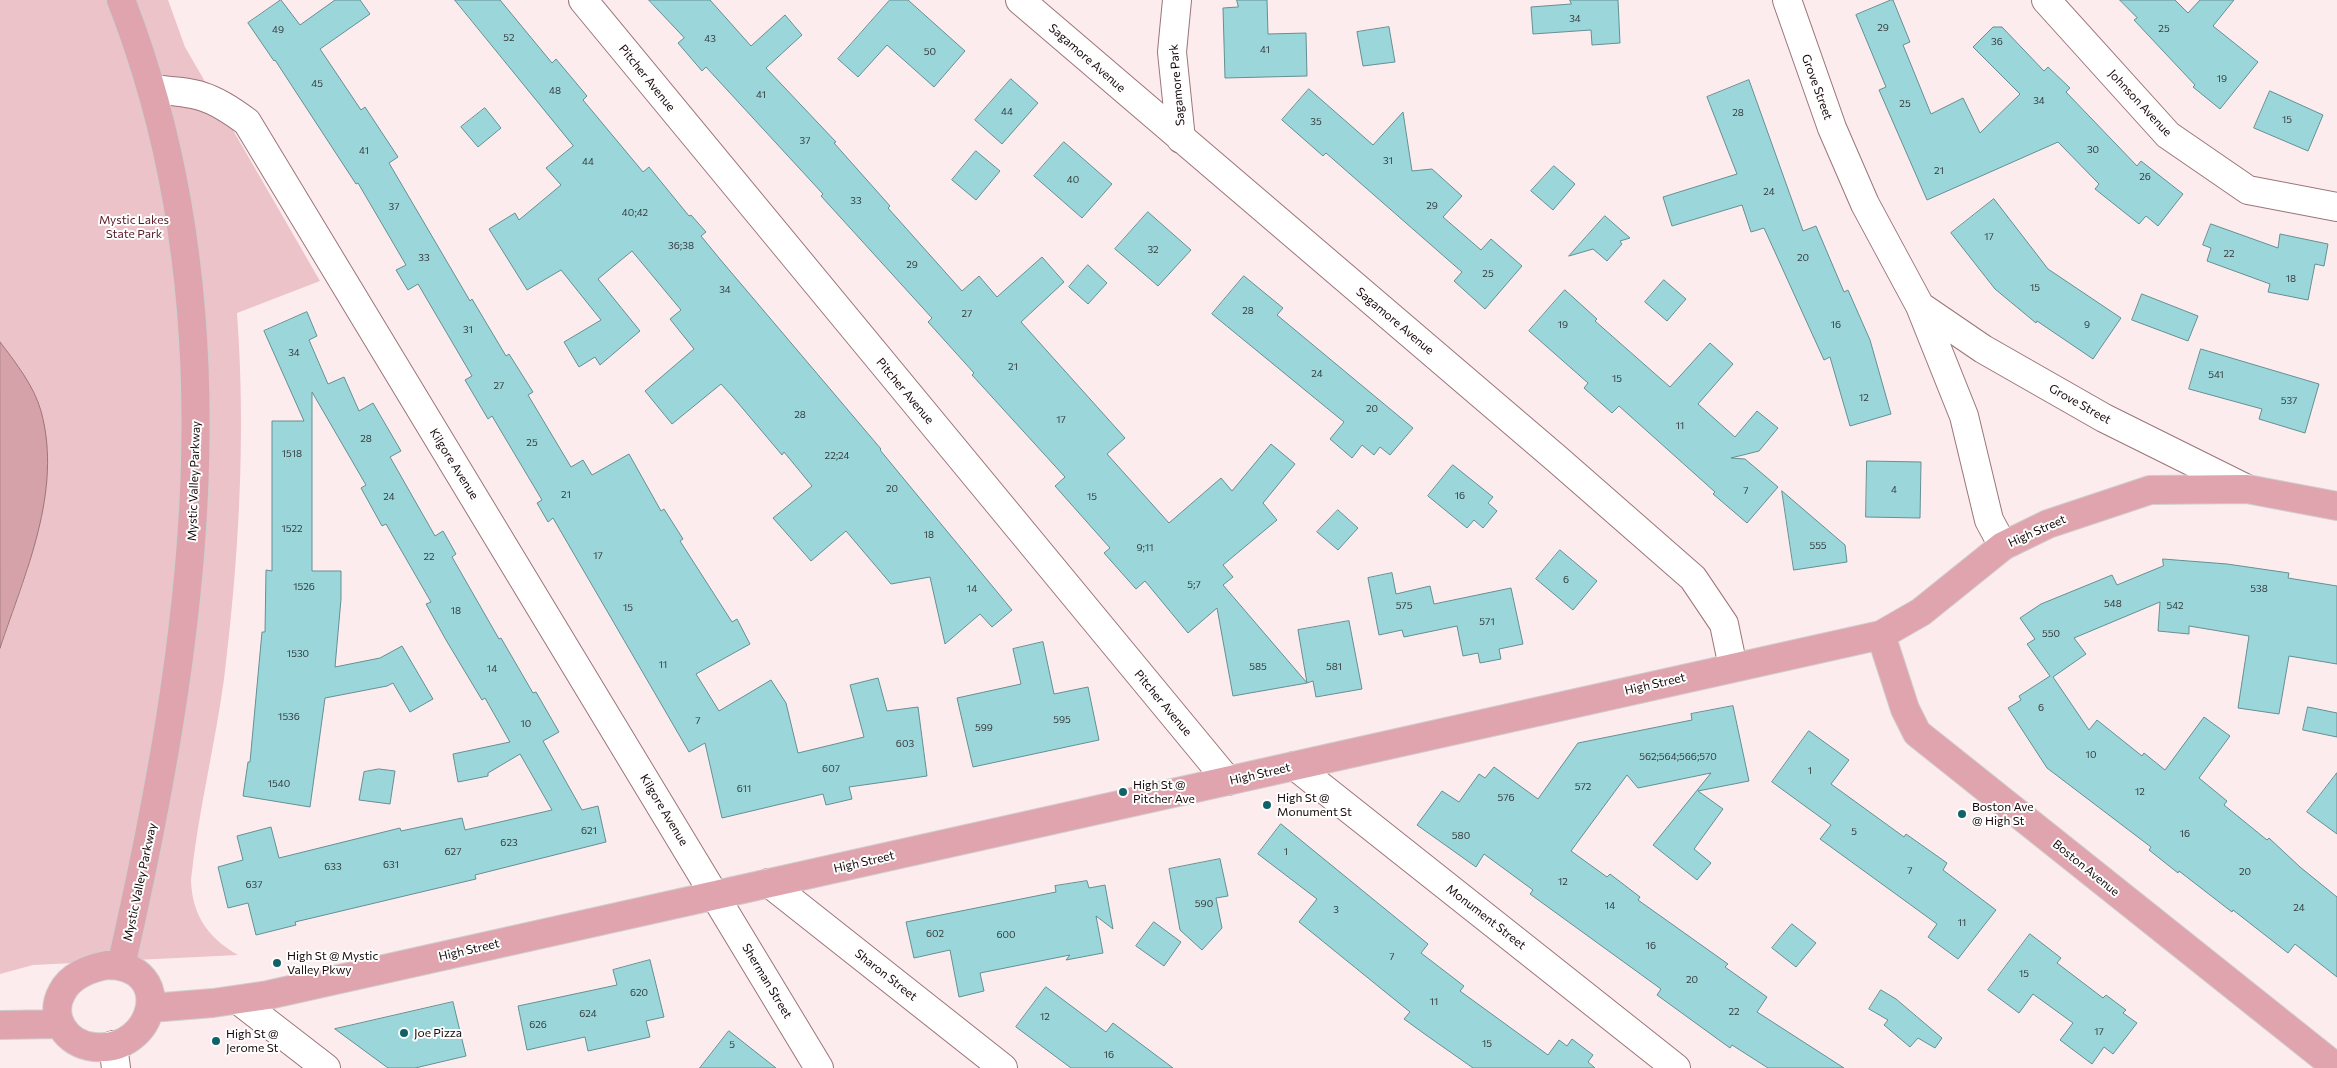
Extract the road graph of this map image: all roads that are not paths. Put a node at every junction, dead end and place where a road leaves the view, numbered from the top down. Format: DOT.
graph roads {
  1 [pos="121,0"];
  2 [pos="583,0"];
  3 [pos="1020,0"];
  4 [pos="1176,0"];
  5 [pos="1787,0"];
  6 [pos="2046,0"];
  7 [pos="152,89"];
  8 [pos="1182,139"];
  9 [pos="2337,208"];
  10 [pos="1920,306"];
  11 [pos="2247,489"];
  12 [pos="2337,506"];
  13 [pos="2003,546"];
  14 [pos="1881,635"];
  15 [pos="1733,667"];
  16 [pos="1295,766"];
  17 [pos="1228,781"];
  18 [pos="769,883"];
  19 [pos="715,894"];
  20 [pos="121,966"];
  21 [pos="238,1000"];
  22 [pos="150,1008"];
  23 [pos="59,1024"];
  24 [pos="0,1025"];
  25 [pos="114,1057"];
  26 [pos="326,1068"];
  27 [pos="819,1068"];
  28 [pos="1003,1068"];
  29 [pos="1676,1068"];
  30 [pos="2336,1068"];
  1 -- 7 [label="main road, Mystic Valley Parkway"];
  2 -- 17 [label="street, Pitcher Avenue"];
  3 -- 8 [label="street, Sagamore Avenue"];
  4 -- 8 [label="street, Sagamore Park"];
  5 -- 10 [label="street, Grove Street"];
  6 -- 9 [label="street, Johnson Avenue"];
  7 -- 19 [label="street, Kilgore Avenue"];
  7 -- 20 [label="main road, Mystic Valley Parkway"];
  8 -- 15 [label="street, Sagamore Avenue"];
  10 -- 11 [label="street, Grove Street"];
  10 -- 13 [label="street, Grove Street"];
  11 -- 12 [label="main road, High Street"];
  11 -- 13 [label="main road, High Street"];
  13 -- 14 [label="main road, High Street"];
  14 -- 15 [label="main road, High Street"];
  14 -- 30 [label="main road, Boston Avenue"];
  15 -- 16 [label="main road, High Street"];
  16 -- 17 [label="main road, High Street"];
  16 -- 29 [label="street, Monument Street"];
  17 -- 18 [label="main road, High Street"];
  18 -- 19 [label="main road, High Street"];
  18 -- 28 [label="street, Sharon Street"];
  19 -- 21 [label="main road, High Street"];
  19 -- 27 [label="street, Sherman Street"];
  20 -- 22 [label="main road"];
  20 -- 23 [label="main road"];
  21 -- 22 [label="main road, High Street"];
  21 -- 26 [label="street"];
  22 -- 25 [label="main road"];
  23 -- 24 [label="main road"];
  23 -- 25 [label="main road"];
}
